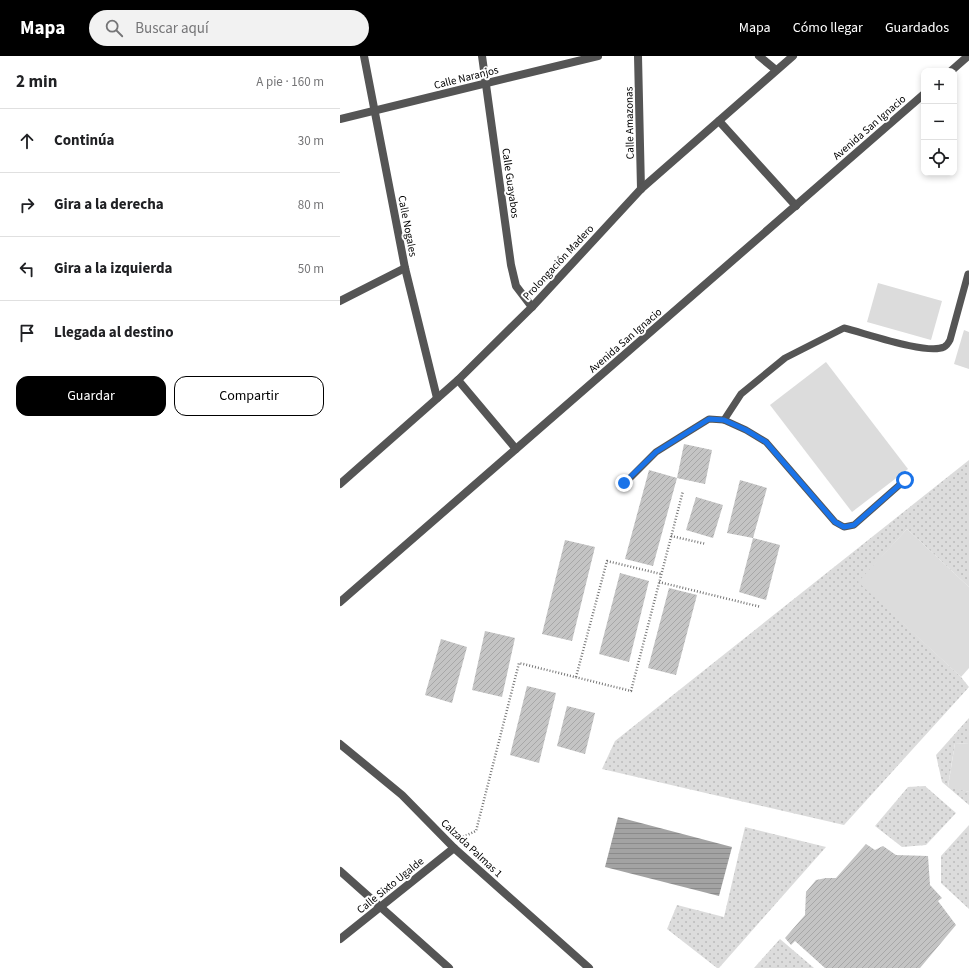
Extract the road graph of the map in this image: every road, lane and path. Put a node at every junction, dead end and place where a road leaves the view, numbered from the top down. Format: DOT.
graph roads {
  1 [pos="364,56"];
  2 [pos="482,56"];
  3 [pos="598,56"];
  4 [pos="638,56"];
  5 [pos="759,56"];
  6 [pos="793,56"];
  7 [pos="968,56"];
  8 [pos="954,68"];
  9 [pos="776,70"];
  10 [pos="486,83"];
  11 [pos="921,97"];
  12 [pos="374,110"];
  13 [pos="340,119"];
  14 [pos="719,121"];
  15 [pos="641,189"];
  16 [pos="796,206"];
  17 [pos="405,268"];
  18 [pos="968,274"];
  19 [pos="340,301"];
  20 [pos="532,307"];
  21 [pos="458,380"];
  22 [pos="437,398"];
  23 [pos="724,420"];
  24 [pos="516,449"];
  25 [pos="905,480"];
  26 [pos="624,483"];
  27 [pos="340,484"];
  28 [pos="683,492"];
  29 [pos="671,536"];
  30 [pos="706,544"];
  31 [pos="661,574"];
  32 [pos="659,582"];
  33 [pos="340,602"];
  34 [pos="761,607"];
  35 [pos="576,677"];
  36 [pos="340,744"];
  37 [pos="454,848"];
  38 [pos="340,871"];
  39 [pos="380,907"];
  40 [pos="340,939"];
  41 [pos="449,968"];
  42 [pos="589,968"];
  1 -- 12 [label="street, Calle Nogales"];
  2 -- 10 [label="street, Calle Guayabos"];
  3 -- 10 [label="street, Calle Naranjos"];
  4 -- 15 [label="street, Calle Amazonas"];
  5 -- 9 [label="street"];
  6 -- 9 [label="street, Prolongación Madero"];
  7 -- 8 [label="street"];
  9 -- 14 [label="street, Prolongación Madero"];
  10 -- 12 [label="street, Calle Naranjos"];
  10 -- 20 [label="street, Calle Guayabos"];
  11 -- 16 [label="street, Avenida San Ignacio"];
  12 -- 13 [label="street, Calle Naranjos"];
  12 -- 17 [label="street, Calle Nogales"];
  14 -- 15 [label="street, Prolongación Madero"];
  14 -- 16 [label="street"];
  15 -- 20 [label="street, Prolongación Madero"];
  16 -- 24 [label="street, Avenida San Ignacio"];
  17 -- 19 [label="street"];
  17 -- 22 [label="street, Calle Nogales"];
  18 -- 23 [label="lane"];
  20 -- 21 [label="street, Prolongación Madero"];
  21 -- 22 [label="street, Prolongación Madero"];
  21 -- 24 [label="street"];
  22 -- 27 [label="street, Prolongación Madero"];
  23 -- 25 [label="lane"];
  23 -- 26 [label="lane"];
  24 -- 33 [label="street, Avenida San Ignacio"];
  28 -- 29 [label="path"];
  29 -- 30 [label="path"];
  29 -- 31 [label="path"];
  31 -- 32 [label="path"];
  31 -- 35 [label="path"];
  32 -- 34 [label="path"];
  32 -- 35 [label="path"];
  35 -- 37 [label="path"];
  36 -- 37 [label="street, Calzada Palmas 1"];
  37 -- 39 [label="street, Calle Sixto Ugalde"];
  37 -- 42 [label="street, Calzada Palmas 1"];
  38 -- 39 [label="street"];
  39 -- 40 [label="street, Calle Sixto Ugalde"];
  39 -- 41 [label="street"];
}
